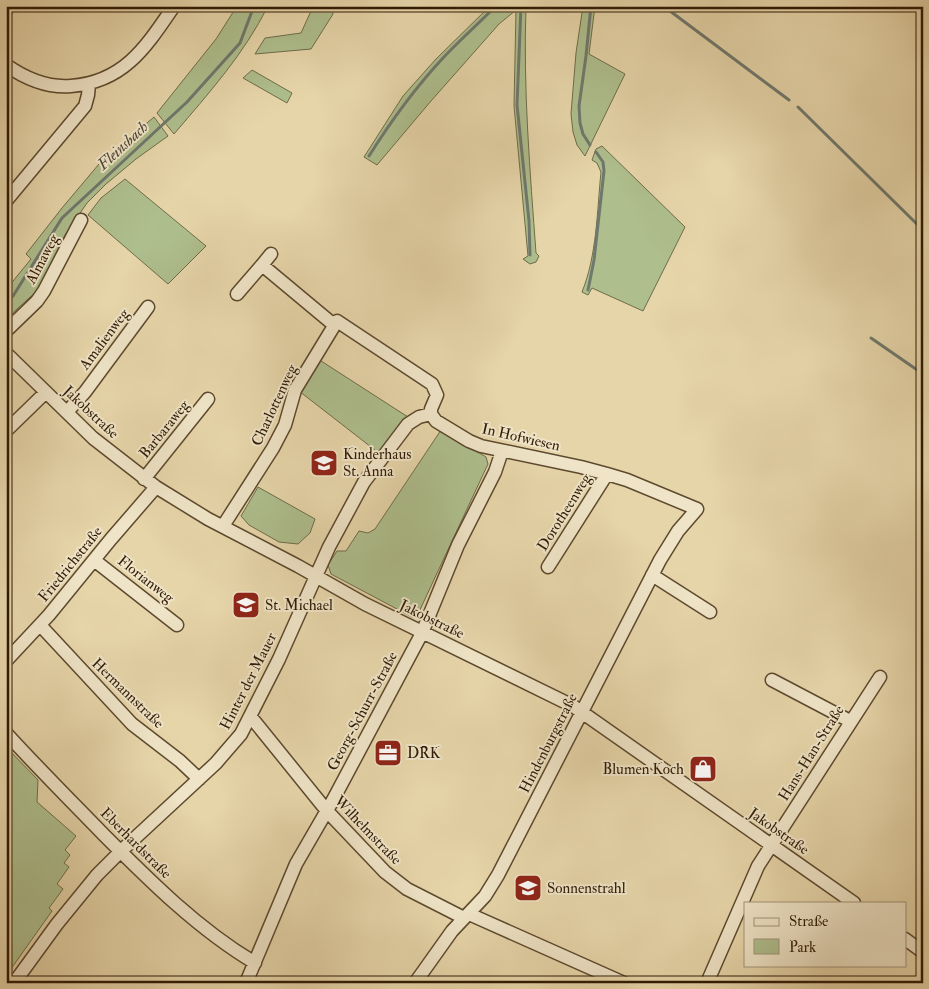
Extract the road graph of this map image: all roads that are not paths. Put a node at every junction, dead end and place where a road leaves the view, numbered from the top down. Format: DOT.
graph roads {
  1 [pos="9,6"];
  2 [pos="174,6"];
  3 [pos="6,10"];
  4 [pos="6,65"];
  5 [pos="89,84"];
  6 [pos="6,201"];
  7 [pos="81,220"];
  8 [pos="271,254"];
  9 [pos="262,265"];
  10 [pos="238,294"];
  11 [pos="148,308"];
  12 [pos="334,325"];
  13 [pos="6,330"];
  14 [pos="6,353"];
  15 [pos="46,392"];
  16 [pos="208,399"];
  17 [pos="67,412"];
  18 [pos="431,414"];
  19 [pos="6,432"];
  20 [pos="502,451"];
  21 [pos="607,474"];
  22 [pos="144,478"];
  23 [pos="156,487"];
  24 [pos="697,509"];
  25 [pos="224,526"];
  26 [pos="94,560"];
  27 [pos="548,567"];
  28 [pos="652,575"];
  29 [pos="316,577"];
  30 [pos="710,612"];
  31 [pos="40,625"];
  32 [pos="177,625"];
  33 [pos="422,633"];
  34 [pos="6,660"];
  35 [pos="880,677"];
  36 [pos="772,680"];
  37 [pos="583,712"];
  38 [pos="251,717"];
  39 [pos="850,721"];
  40 [pos="6,733"];
  41 [pos="199,779"];
  42 [pos="327,811"];
  43 [pos="771,845"];
  44 [pos="121,851"];
  45 [pos="853,902"];
  46 [pos="467,916"];
  47 [pos="906,940"];
  48 [pos="923,952"];
  49 [pos="255,962"];
  50 [pos="14,983"];
  51 [pos="246,983"];
  52 [pos="415,983"];
  53 [pos="624,983"];
  54 [pos="706,983"];
  1 -- 3 [label="street"];
  2 -- 5 [label="street"];
  4 -- 5 [label="street"];
  5 -- 6 [label="street"];
  7 -- 13 [label="street, Almaweg"];
  8 -- 9 [label="street"];
  9 -- 10 [label="street"];
  9 -- 12 [label="street"];
  11 -- 17 [label="street, Amalienweg"];
  12 -- 18 [label="street"];
  12 -- 25 [label="street, Charlottenweg"];
  14 -- 15 [label="street, Jakobstraße"];
  15 -- 17 [label="street, Jakobstraße"];
  15 -- 19 [label="street"];
  16 -- 22 [label="street, Barbaraweg"];
  17 -- 22 [label="street, Jakobstraße"];
  18 -- 20 [label="street, In Hofwiesen"];
  18 -- 29 [label="street, Hinter der Mauer"];
  20 -- 21 [label="street, In Hofwiesen"];
  20 -- 33 [label="street, Georg-Schurr-Straße"];
  21 -- 24 [label="street, In Hofwiesen"];
  21 -- 27 [label="street, Dorotheenweg"];
  22 -- 23 [label="street, Jakobstraße"];
  23 -- 25 [label="street, Jakobstraße"];
  23 -- 26 [label="street, Friedrichstraße"];
  24 -- 28 [label="street, Hindenburgstraße"];
  25 -- 29 [label="street, Jakobstraße"];
  26 -- 31 [label="street, Friedrichstraße"];
  26 -- 32 [label="street, Florianweg"];
  28 -- 30 [label="street"];
  28 -- 37 [label="street, Hindenburgstraße"];
  29 -- 33 [label="street, Jakobstraße"];
  29 -- 38 [label="street, Hinter der Mauer"];
  31 -- 34 [label="street, Friedrichstraße"];
  31 -- 41 [label="street, Hermannstraße"];
  33 -- 37 [label="street, Jakobstraße"];
  33 -- 42 [label="street, Georg-Schurr-Straße"];
  35 -- 39 [label="street, Hans-Han-Straße"];
  36 -- 39 [label="street"];
  37 -- 43 [label="street, Jakobstraße"];
  37 -- 46 [label="street, Hindenburgstraße"];
  38 -- 41 [label="street, Hinter der Mauer"];
  38 -- 42 [label="street, Wilhelmstraße"];
  39 -- 43 [label="street, Hans-Han-Straße"];
  40 -- 44 [label="street, Eberhardstraße"];
  41 -- 44 [label="street, Hinter der Mauer"];
  42 -- 46 [label="street, Wilhelmstraße"];
  42 -- 49 [label="street, Georg-Schurr-Straße"];
  43 -- 45 [label="street, Jakobstraße"];
  43 -- 54 [label="street, Hans-Han-Straße"];
  44 -- 49 [label="street, Eberhardstraße"];
  44 -- 50 [label="street, Hinter der Mauer"];
  46 -- 52 [label="street, Hindenburgstraße"];
  46 -- 53 [label="street, Wilhelmstraße"];
  47 -- 48 [label="street"];
  49 -- 51 [label="street, Georg-Schurr-Straße"];
}
